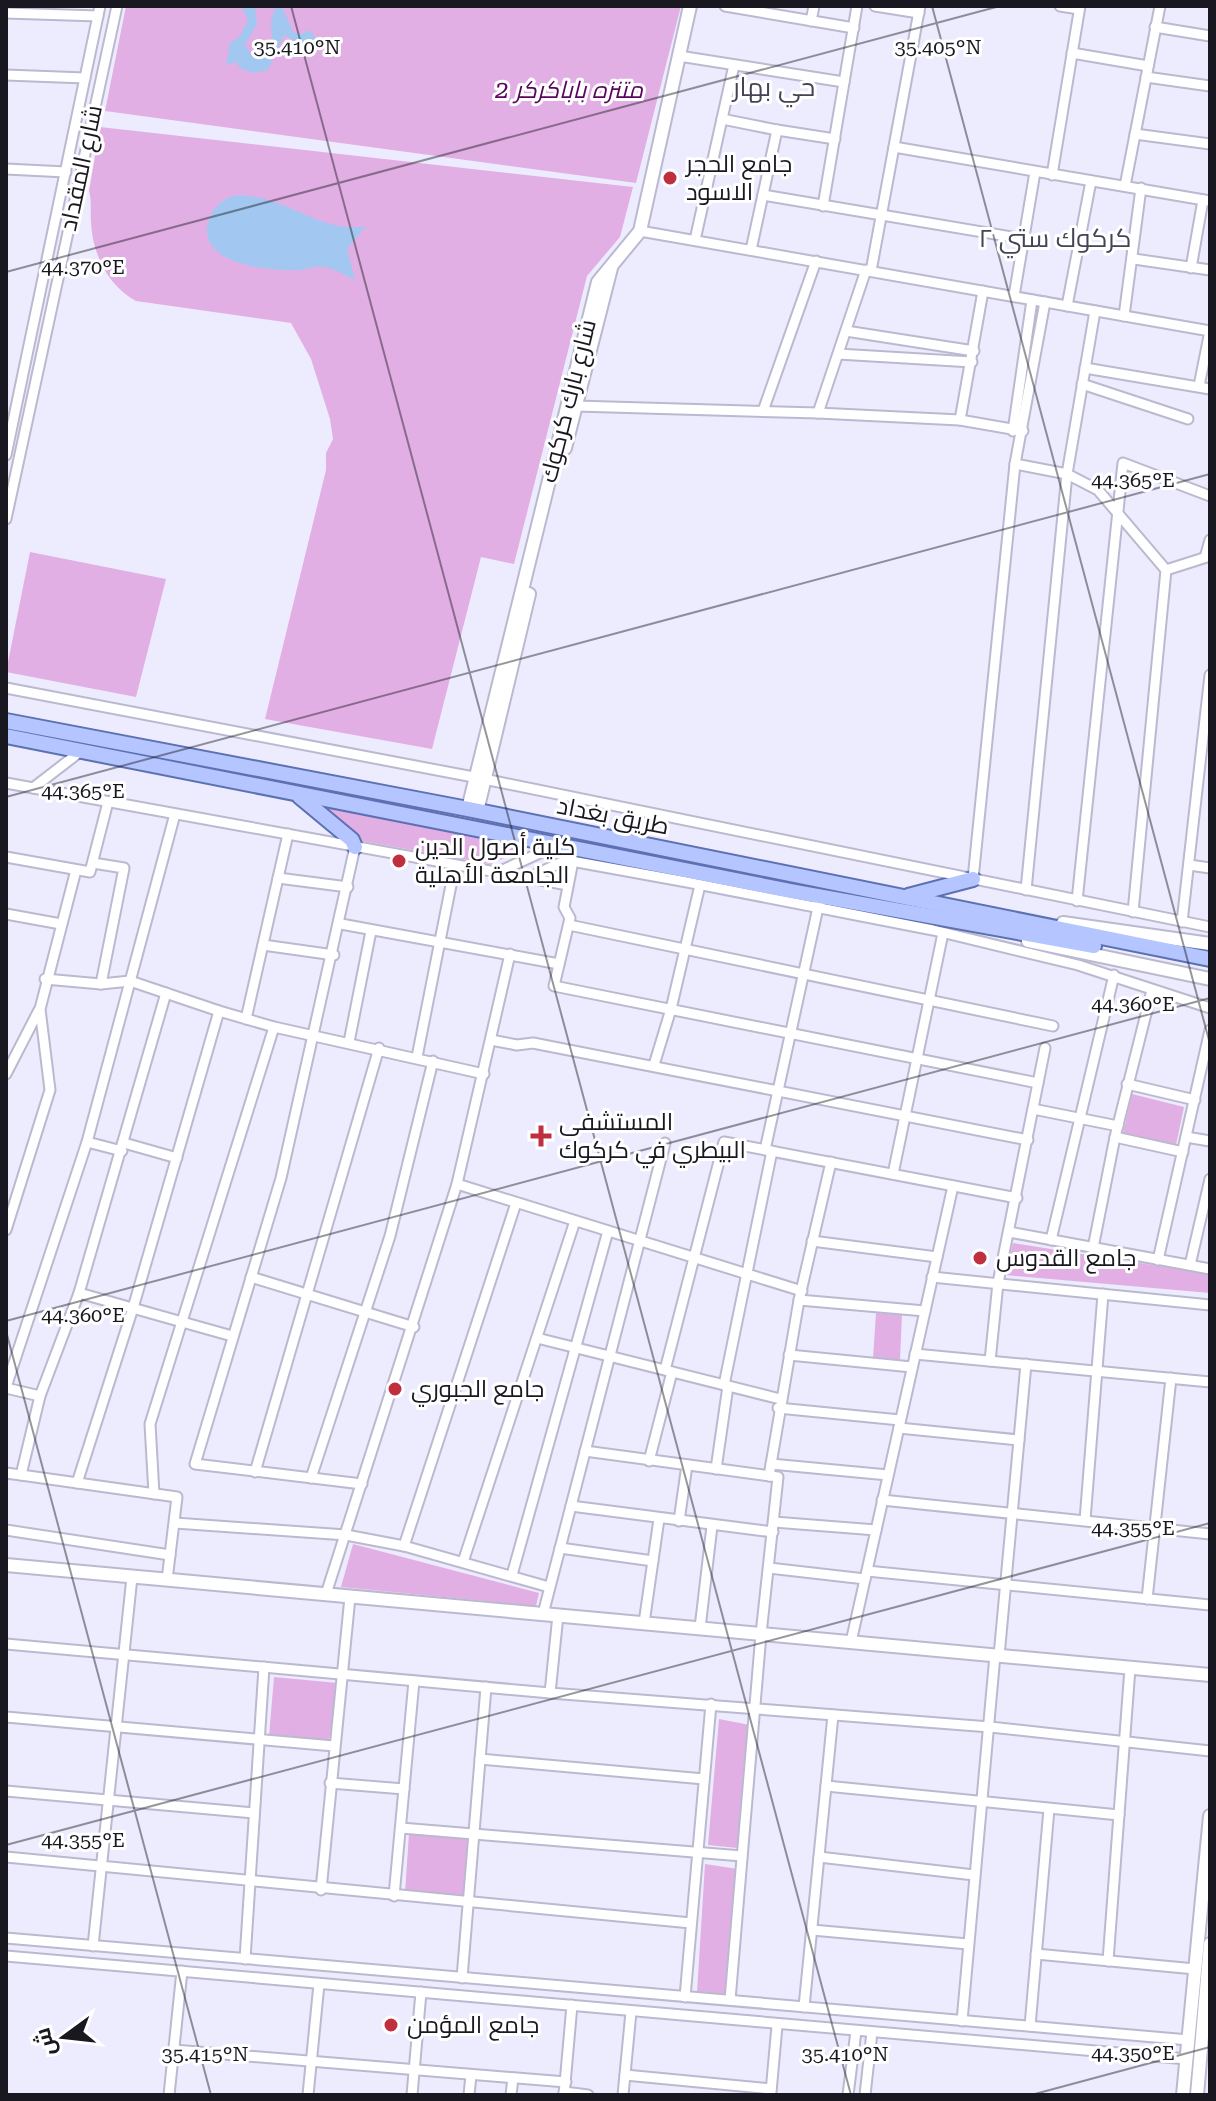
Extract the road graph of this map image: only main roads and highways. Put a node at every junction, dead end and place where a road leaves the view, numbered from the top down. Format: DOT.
graph roads {
  1 [pos="690,6"];
  2 [pos="612,265"];
  3 [pos="6,721"];
  4 [pos="6,736"];
  5 [pos="217,762"];
  6 [pos="213,777"];
  7 [pos="480,778"];
  8 [pos="295,793"];
  9 [pos="473,810"];
  10 [pos="355,847"];
  11 [pos="973,879"];
  12 [pos="906,897"];
  13 [pos="944,919"];
  14 [pos="1210,944"];
  15 [pos="1210,959"];
  16 [pos="1210,969"];
  17 [pos="1210,979"];
  18 [pos="6,1565"];
  19 [pos="1210,1675"];
  20 [pos="1210,1816"];
  21 [pos="1207,1872"];
  22 [pos="1210,1944"];
  23 [pos="1204,1969"];
  24 [pos="1200,2039"];
  25 [pos="1199,2057"];
  26 [pos="1183,2095"];
  27 [pos="1197,2095"];
  1 -- 2 [label="main road, شارع بارك كركوك"];
  2 -- 7 [label="main road"];
  2 -- 7 [label="main road, شارع بارك كركوك"];
  3 -- 5 [label="main road, طريق بغداد"];
  4 -- 6 [label="main road, طريق بغداد"];
  5 -- 6 [label="main road"];
  5 -- 9 [label="main road, طريق بغداد"];
  6 -- 8 [label="main road, طريق بغداد"];
  7 -- 9 [label="main road"];
  8 -- 10 [label="main road"];
  8 -- 13 [label="main road, طريق بغداد"];
  9 -- 12 [label="main road, طريق بغداد"];
  11 -- 12 [label="main road"];
  12 -- 13 [label="main road, طريق بغداد"];
  13 -- 14 [label="main road"];
  13 -- 15 [label="main road, طريق بغداد"];
  13 -- 16 [label="main road, طريق بغداد"];
  13 -- 17 [label="main road"];
  18 -- 19 [label="main road"];
  20 -- 21 [label="main road"];
  21 -- 23 [label="main road"];
  22 -- 23 [label="main road"];
  23 -- 24 [label="main road"];
  24 -- 25 [label="main road"];
  25 -- 26 [label="main road"];
  25 -- 27 [label="main road"];
}
